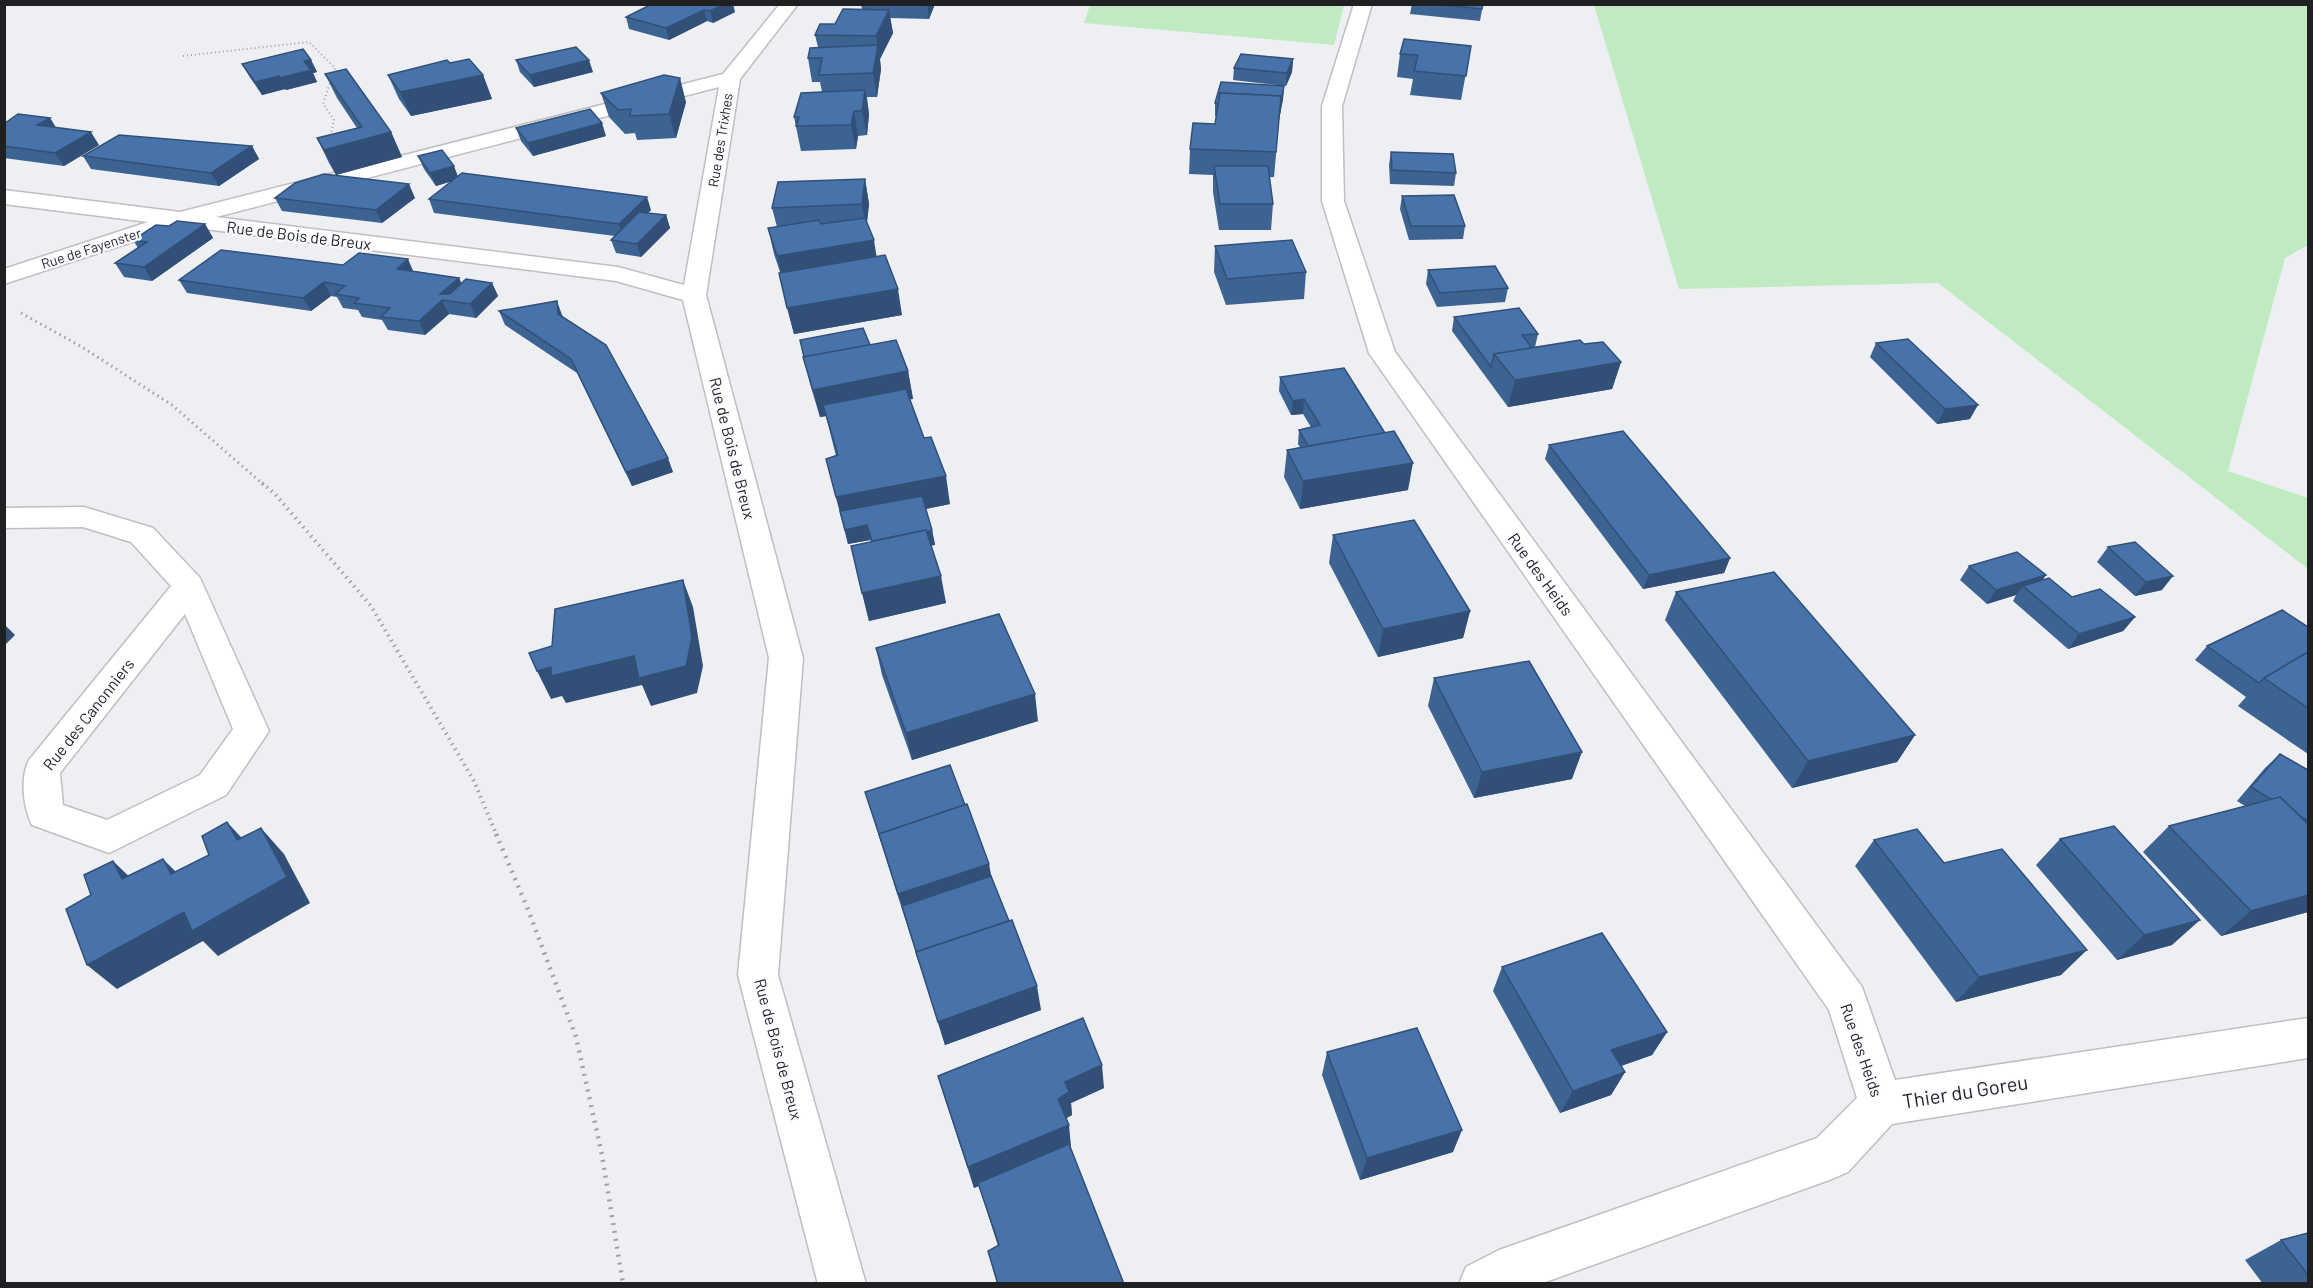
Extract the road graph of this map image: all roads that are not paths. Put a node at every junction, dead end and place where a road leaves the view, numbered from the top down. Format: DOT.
graph roads {
  1 [pos="790,4"];
  2 [pos="1363,4"];
  3 [pos="730,78"];
  4 [pos="4,197"];
  5 [pos="177,220"];
  6 [pos="4,277"];
  7 [pos="694,295"];
  8 [pos="4,518"];
  9 [pos="189,586"];
  10 [pos="2308,1038"];
  11 [pos="1881,1104"];
  12 [pos="842,1284"];
  13 [pos="1483,1284"];
  1 -- 3 [label="street, Rue des Trixhes"];
  2 -- 11 [label="street, Rue des Heids"];
  3 -- 5 [label="street, Rue de Fayenster"];
  3 -- 7 [label="street, Rue des Trixhes"];
  4 -- 5 [label="street, Rue de Bois de Breux"];
  5 -- 6 [label="street, Rue de Fayenster"];
  5 -- 7 [label="street, Rue de Bois de Breux"];
  7 -- 12 [label="street, Rue de Bois de Breux"];
  8 -- 9 [label="street, Rue des Canonniers"];
  9 -- 9 [label="street, Rue des Canonniers"];
  10 -- 11 [label="street, Thier du Goreu"];
  11 -- 13 [label="street, Thier du Goreu"];
}
